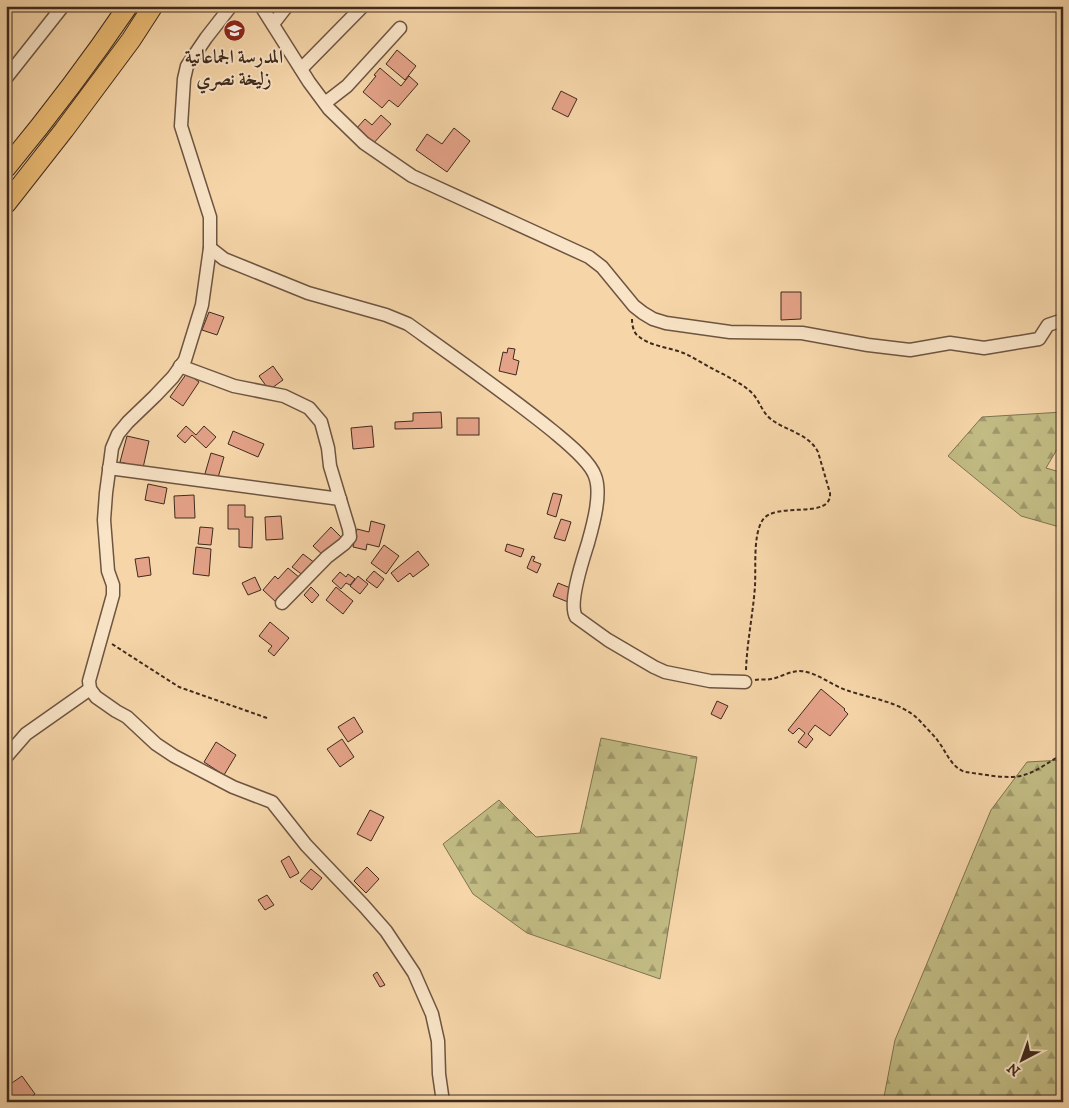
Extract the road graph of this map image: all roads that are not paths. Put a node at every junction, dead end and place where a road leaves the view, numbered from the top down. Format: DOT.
graph roads {
  1 [pos="63,6"];
  2 [pos="128,6"];
  3 [pos="153,6"];
  4 [pos="231,6"];
  5 [pos="261,6"];
  6 [pos="287,6"];
  7 [pos="363,6"];
  8 [pos="273,24"];
  9 [pos="400,28"];
  10 [pos="301,69"];
  11 [pos="6,78"];
  12 [pos="324,103"];
  13 [pos="6,168"];
  14 [pos="6,204"];
  15 [pos="210,248"];
  16 [pos="1063,320"];
  17 [pos="180,366"];
  18 [pos="109,468"];
  19 [pos="340,499"];
  20 [pos="282,603"];
  21 [pos="745,682"];
  22 [pos="90,689"];
  23 [pos="6,757"];
  24 [pos="443,1102"];
  1 -- 11 [label="street"];
  2 -- 13 [label="highway"];
  3 -- 14 [label="highway"];
  4 -- 15 [label="street"];
  5 -- 8 [label="street"];
  6 -- 8 [label="street"];
  7 -- 10 [label="street"];
  8 -- 10 [label="street"];
  9 -- 12 [label="street"];
  10 -- 12 [label="street"];
  12 -- 16 [label="street"];
  15 -- 17 [label="street"];
  15 -- 21 [label="street"];
  17 -- 18 [label="street"];
  17 -- 19 [label="street"];
  18 -- 19 [label="street"];
  18 -- 22 [label="street"];
  19 -- 20 [label="street"];
  22 -- 23 [label="street"];
  22 -- 24 [label="street"];
}
